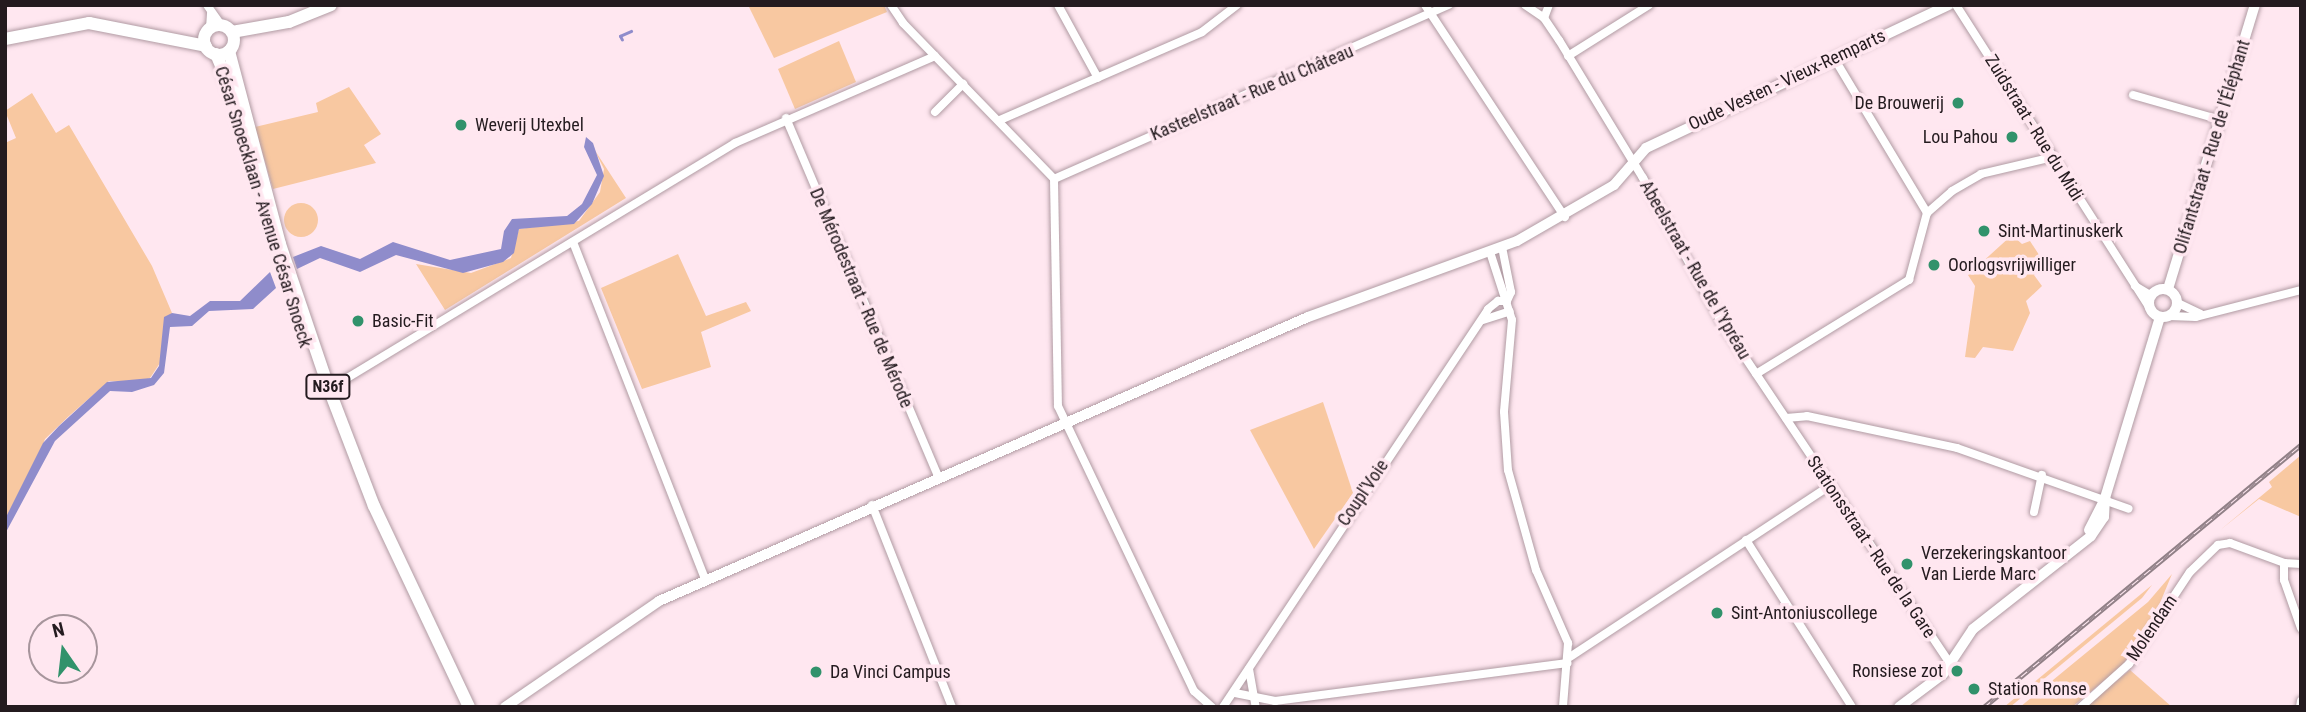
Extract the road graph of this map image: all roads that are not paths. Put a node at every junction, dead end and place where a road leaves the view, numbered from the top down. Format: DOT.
graph roads {
  1 [pos="331,5"];
  2 [pos="1058,5"];
  3 [pos="1237,5"];
  4 [pos="1424,5"];
  5 [pos="1449,5"];
  6 [pos="1525,5"];
  7 [pos="1549,5"];
  8 [pos="1649,5"];
  9 [pos="1950,5"];
  10 [pos="1956,5"];
  11 [pos="2255,5"];
  12 [pos="895,6"];
  13 [pos="209,9"];
  14 [pos="1433,14"];
  15 [pos="1544,18"];
  16 [pos="5,39"];
  17 [pos="219,39"];
  18 [pos="935,56"];
  19 [pos="1568,56"];
  20 [pos="1834,58"];
  21 [pos="1097,78"];
  22 [pos="963,84"];
  23 [pos="2133,95"];
  24 [pos="935,112"];
  25 [pos="786,118"];
  26 [pos="1000,120"];
  27 [pos="2221,120"];
  28 [pos="2053,157"];
  29 [pos="1634,166"];
  30 [pos="1054,179"];
  31 [pos="1927,213"];
  32 [pos="1565,217"];
  33 [pos="573,242"];
  34 [pos="1502,247"];
  35 [pos="1490,252"];
  36 [pos="2135,286"];
  37 [pos="2168,289"];
  38 [pos="2301,290"];
  39 [pos="2150,295"];
  40 [pos="1507,300"];
  41 [pos="2178,303"];
  42 [pos="2150,309"];
  43 [pos="1510,311"];
  44 [pos="2201,314"];
  45 [pos="2165,317"];
  46 [pos="1483,320"];
  47 [pos="1756,373"];
  48 [pos="328,389"];
  49 [pos="1786,418"];
  50 [pos="1064,421"];
  51 [pos="2042,475"];
  52 [pos="938,476"];
  53 [pos="1829,486"];
  54 [pos="2105,498"];
  55 [pos="872,505"];
  56 [pos="2129,509"];
  57 [pos="2034,512"];
  58 [pos="1746,540"];
  59 [pos="2284,563"];
  60 [pos="2301,564"];
  61 [pos="705,579"];
  62 [pos="2301,628"];
  63 [pos="1569,660"];
  64 [pos="1950,664"];
  65 [pos="1248,668"];
  66 [pos="1236,693"];
  67 [pos="1254,697"];
  68 [pos="2301,701"];
  69 [pos="460,707"];
  70 [pos="469,707"];
  71 [pos="505,707"];
  72 [pos="952,707"];
  73 [pos="1212,707"];
  74 [pos="1223,707"];
  75 [pos="1256,707"];
  76 [pos="1563,707"];
  77 [pos="1852,707"];
  78 [pos="1899,707"];
  79 [pos="2081,707"];
  80 [pos="2300,707"];
  1 -- 17 [label="main road"];
  2 -- 21 [label="street"];
  3 -- 21 [label="street"];
  4 -- 14 [label="street"];
  5 -- 14 [label="street, Kasteelstraat - Rue du Château"];
  6 -- 15 [label="street"];
  7 -- 15 [label="street"];
  8 -- 19 [label="street"];
  9 -- 20 [label="street, Oude Vesten - Vieux-Remparts"];
  10 -- 28 [label="street, Zuidstraat - Rue du Midi"];
  11 -- 27 [label="street, Olifantstraat - Rue de l'Éléphant"];
  12 -- 18 [label="street"];
  13 -- 17 [label="street"];
  14 -- 30 [label="street, Kasteelstraat - Rue du Château"];
  14 -- 32 [label="street"];
  15 -- 19 [label="street, Abeelstraat - Rue de l'Ypréau"];
  16 -- 17 [label="main road"];
  17 -- 48 [label="main road, César Snoecklaan - Avenue César Snoeck / N36f"];
  17 -- 69 [label="main road, César Snoecklaan - Avenue César Snoeck / N36f"];
  18 -- 22 [label="street"];
  18 -- 25 [label="street"];
  19 -- 29 [label="street, Abeelstraat - Rue de l'Ypréau"];
  20 -- 29 [label="street, Oude Vesten - Vieux-Remparts"];
  20 -- 31 [label="street"];
  21 -- 26 [label="street"];
  22 -- 24 [label="street"];
  22 -- 26 [label="street"];
  23 -- 27 [label="street"];
  25 -- 33 [label="street"];
  25 -- 52 [label="street, De Mérodestraat - Rue de Mérode"];
  26 -- 30 [label="street"];
  27 -- 37 [label="street, Olifantstraat - Rue de l'Éléphant"];
  28 -- 31 [label="street"];
  28 -- 36 [label="street, Zuidstraat - Rue du Midi"];
  29 -- 32 [label="street, Oude Vesten - Vieux-Remparts"];
  29 -- 47 [label="street, Abeelstraat - Rue de l'Ypréau"];
  30 -- 50 [label="street"];
  31 -- 47 [label="street"];
  32 -- 34 [label="street, Oude Vesten - Vieux-Remparts"];
  33 -- 48 [label="street"];
  33 -- 61 [label="street"];
  34 -- 35 [label="street, Oude Vesten - Vieux-Remparts"];
  34 -- 40 [label="street"];
  35 -- 40 [label="street"];
  35 -- 50 [label="street, Oude Vesten - Vieux-Remparts"];
  36 -- 39 [label="street, Zuidstraat - Rue du Midi"];
  36 -- 42 [label="street, Zuidstraat - Rue du Midi"];
  37 -- 39 [label="street"];
  37 -- 41 [label="street"];
  38 -- 44 [label="street"];
  39 -- 42 [label="street"];
  40 -- 43 [label="street"];
  40 -- 46 [label="street, Coupl'Voie"];
  41 -- 44 [label="street"];
  41 -- 45 [label="street"];
  42 -- 45 [label="street"];
  43 -- 46 [label="street"];
  43 -- 63 [label="street"];
  44 -- 45 [label="street"];
  45 -- 54 [label="street"];
  46 -- 65 [label="street, Coupl'Voie"];
  47 -- 49 [label="street, Abeelstraat - Rue de l'Ypréau"];
  48 -- 70 [label="main road, César Snoecklaan - Avenue César Snoeck / N36f"];
  49 -- 51 [label="street"];
  49 -- 53 [label="street, Stationsstraat - Rue de la Gare"];
  50 -- 52 [label="street, Oude Vesten - Vieux-Remparts"];
  50 -- 73 [label="street"];
  51 -- 54 [label="street"];
  51 -- 57 [label="street"];
  52 -- 55 [label="street, Oude Vesten - Vieux-Remparts"];
  53 -- 58 [label="street"];
  53 -- 64 [label="street, Stationsstraat - Rue de la Gare"];
  54 -- 56 [label="street"];
  54 -- 64 [label="street"];
  55 -- 61 [label="street, Oude Vesten - Vieux-Remparts"];
  55 -- 72 [label="street"];
  58 -- 63 [label="street"];
  58 -- 77 [label="street"];
  59 -- 60 [label="street"];
  59 -- 62 [label="street"];
  59 -- 79 [label="street, Molendam"];
  61 -- 71 [label="street, Oude Vesten - Vieux-Remparts"];
  63 -- 67 [label="street"];
  63 -- 76 [label="street"];
  64 -- 78 [label="street"];
  65 -- 66 [label="street, Coupl'Voie"];
  65 -- 67 [label="street"];
  66 -- 67 [label="street"];
  66 -- 74 [label="street, Coupl'Voie"];
  67 -- 75 [label="street"];
  68 -- 80 [label="street"];
}
